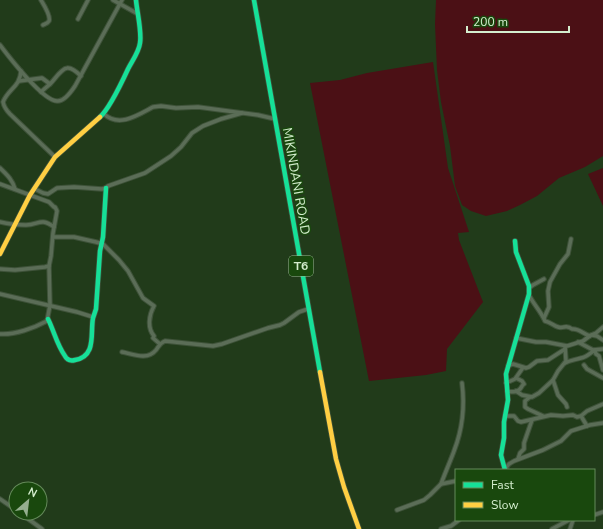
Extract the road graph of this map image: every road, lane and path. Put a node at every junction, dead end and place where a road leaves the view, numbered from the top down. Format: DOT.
graph roads {
  1 [pos="42,0"];
  2 [pos="88,0"];
  3 [pos="113,0"];
  4 [pos="136,0"];
  5 [pos="254,0"];
  6 [pos="121,2"];
  7 [pos="138,14"];
  8 [pos="78,19"];
  9 [pos="43,25"];
  10 [pos="0,45"];
  11 [pos="21,71"];
  12 [pos="81,76"];
  13 [pos="30,80"];
  14 [pos="19,81"];
  15 [pos="50,84"];
  16 [pos="40,92"];
  17 [pos="242,113"];
  18 [pos="104,114"];
  19 [pos="275,119"];
  20 [pos="55,157"];
  21 [pos="0,168"];
  22 [pos="0,184"];
  23 [pos="106,188"];
  24 [pos="14,189"];
  25 [pos="35,189"];
  26 [pos="30,195"];
  27 [pos="0,222"];
  28 [pos="15,224"];
  29 [pos="54,226"];
  30 [pos="53,237"];
  31 [pos="571,239"];
  32 [pos="516,241"];
  33 [pos="103,244"];
  34 [pos="0,254"];
  35 [pos="50,266"];
  36 [pos="0,269"];
  37 [pos="544,279"];
  38 [pos="529,288"];
  39 [pos="0,294"];
  40 [pos="529,295"];
  41 [pos="50,305"];
  42 [pos="308,309"];
  43 [pos="93,317"];
  44 [pos="544,318"];
  45 [pos="48,320"];
  46 [pos="603,327"];
  47 [pos="0,334"];
  48 [pos="591,335"];
  49 [pos="516,338"];
  50 [pos="603,340"];
  51 [pos="578,342"];
  52 [pos="160,344"];
  53 [pos="565,347"];
  54 [pos="603,349"];
  55 [pos="595,350"];
  56 [pos="122,352"];
  57 [pos="564,364"];
  58 [pos="584,365"];
  59 [pos="508,366"];
  60 [pos="522,369"];
  61 [pos="603,370"];
  62 [pos="516,378"];
  63 [pos="603,378"];
  64 [pos="553,380"];
  65 [pos="462,383"];
  66 [pos="506,383"];
  67 [pos="507,391"];
  68 [pos="516,391"];
  69 [pos="530,397"];
  70 [pos="603,404"];
  71 [pos="567,407"];
  72 [pos="505,416"];
  73 [pos="544,416"];
  74 [pos="581,416"];
  75 [pos="532,420"];
  76 [pos="598,424"];
  77 [pos="603,424"];
  78 [pos="586,426"];
  79 [pos="603,429"];
  80 [pos="518,459"];
  81 [pos="504,469"];
  82 [pos="505,469"];
  83 [pos="455,481"];
  84 [pos="441,484"];
  85 [pos="396,510"];
  86 [pos="31,521"];
  87 [pos="458,521"];
  88 [pos="567,521"];
  89 [pos="42,529"];
  90 [pos="359,529"];
  91 [pos="441,529"];
  92 [pos="552,529"];
  1 -- 9 [label="street"];
  2 -- 8 [label="street"];
  3 -- 6 [label="street"];
  4 -- 7 [label="main road"];
  5 -- 19 [label="main road, MIKINDANI ROAD / T6"];
  6 -- 7 [label="street"];
  6 -- 12 [label="street"];
  7 -- 18 [label="main road"];
  10 -- 11 [label="street"];
  11 -- 13 [label="street"];
  11 -- 14 [label="street"];
  12 -- 15 [label="street"];
  12 -- 16 [label="street"];
  13 -- 14 [label="street"];
  13 -- 15 [label="street"];
  13 -- 16 [label="street"];
  14 -- 20 [label="street"];
  15 -- 16 [label="street"];
  17 -- 18 [label="street"];
  17 -- 19 [label="street"];
  17 -- 23 [label="street"];
  18 -- 20 [label="main road"];
  19 -- 42 [label="main road, MIKINDANI ROAD / T6"];
  20 -- 25 [label="main road"];
  21 -- 24 [label="street"];
  22 -- 24 [label="street"];
  23 -- 25 [label="street"];
  23 -- 33 [label="main road"];
  24 -- 26 [label="street"];
  25 -- 26 [label="main road"];
  26 -- 28 [label="main road"];
  26 -- 29 [label="street"];
  27 -- 28 [label="street"];
  28 -- 29 [label="street"];
  28 -- 34 [label="main road"];
  29 -- 30 [label="street"];
  30 -- 33 [label="street"];
  30 -- 35 [label="street"];
  31 -- 44 [label="street"];
  32 -- 38 [label="main road"];
  33 -- 43 [label="main road"];
  33 -- 52 [label="street"];
  35 -- 36 [label="street"];
  35 -- 41 [label="street"];
  37 -- 38 [label="street"];
  38 -- 40 [label="main road"];
  39 -- 41 [label="street"];
  40 -- 44 [label="street"];
  40 -- 49 [label="main road"];
  41 -- 43 [label="street"];
  41 -- 45 [label="street"];
  42 -- 52 [label="street"];
  42 -- 90 [label="main road, MIKINDANI ROAD / T6"];
  43 -- 45 [label="main road"];
  44 -- 48 [label="street"];
  45 -- 47 [label="street"];
  46 -- 48 [label="street"];
  48 -- 50 [label="street"];
  48 -- 51 [label="street"];
  49 -- 53 [label="street"];
  49 -- 59 [label="main road"];
  51 -- 53 [label="street"];
  51 -- 55 [label="street"];
  52 -- 56 [label="street"];
  53 -- 57 [label="street"];
  53 -- 59 [label="street"];
  54 -- 55 [label="street"];
  55 -- 57 [label="street"];
  55 -- 61 [label="street"];
  57 -- 64 [label="street"];
  58 -- 63 [label="street"];
  59 -- 66 [label="main road"];
  60 -- 62 [label="street"];
  62 -- 66 [label="street"];
  62 -- 68 [label="street"];
  64 -- 69 [label="street"];
  64 -- 71 [label="street"];
  65 -- 84 [label="street"];
  66 -- 67 [label="main road"];
  67 -- 68 [label="street"];
  67 -- 72 [label="main road"];
  68 -- 69 [label="street"];
  69 -- 73 [label="street"];
  70 -- 74 [label="street"];
  72 -- 75 [label="street"];
  72 -- 81 [label="main road"];
  73 -- 74 [label="street"];
  73 -- 75 [label="street"];
  74 -- 78 [label="street"];
  75 -- 80 [label="street"];
  76 -- 77 [label="street"];
  76 -- 78 [label="street"];
  76 -- 79 [label="street"];
  78 -- 80 [label="street"];
  80 -- 82 [label="street"];
  83 -- 84 [label="street"];
  84 -- 85 [label="street"];
  86 -- 89 [label="street"];
  87 -- 91 [label="street"];
  88 -- 92 [label="street"];
}
